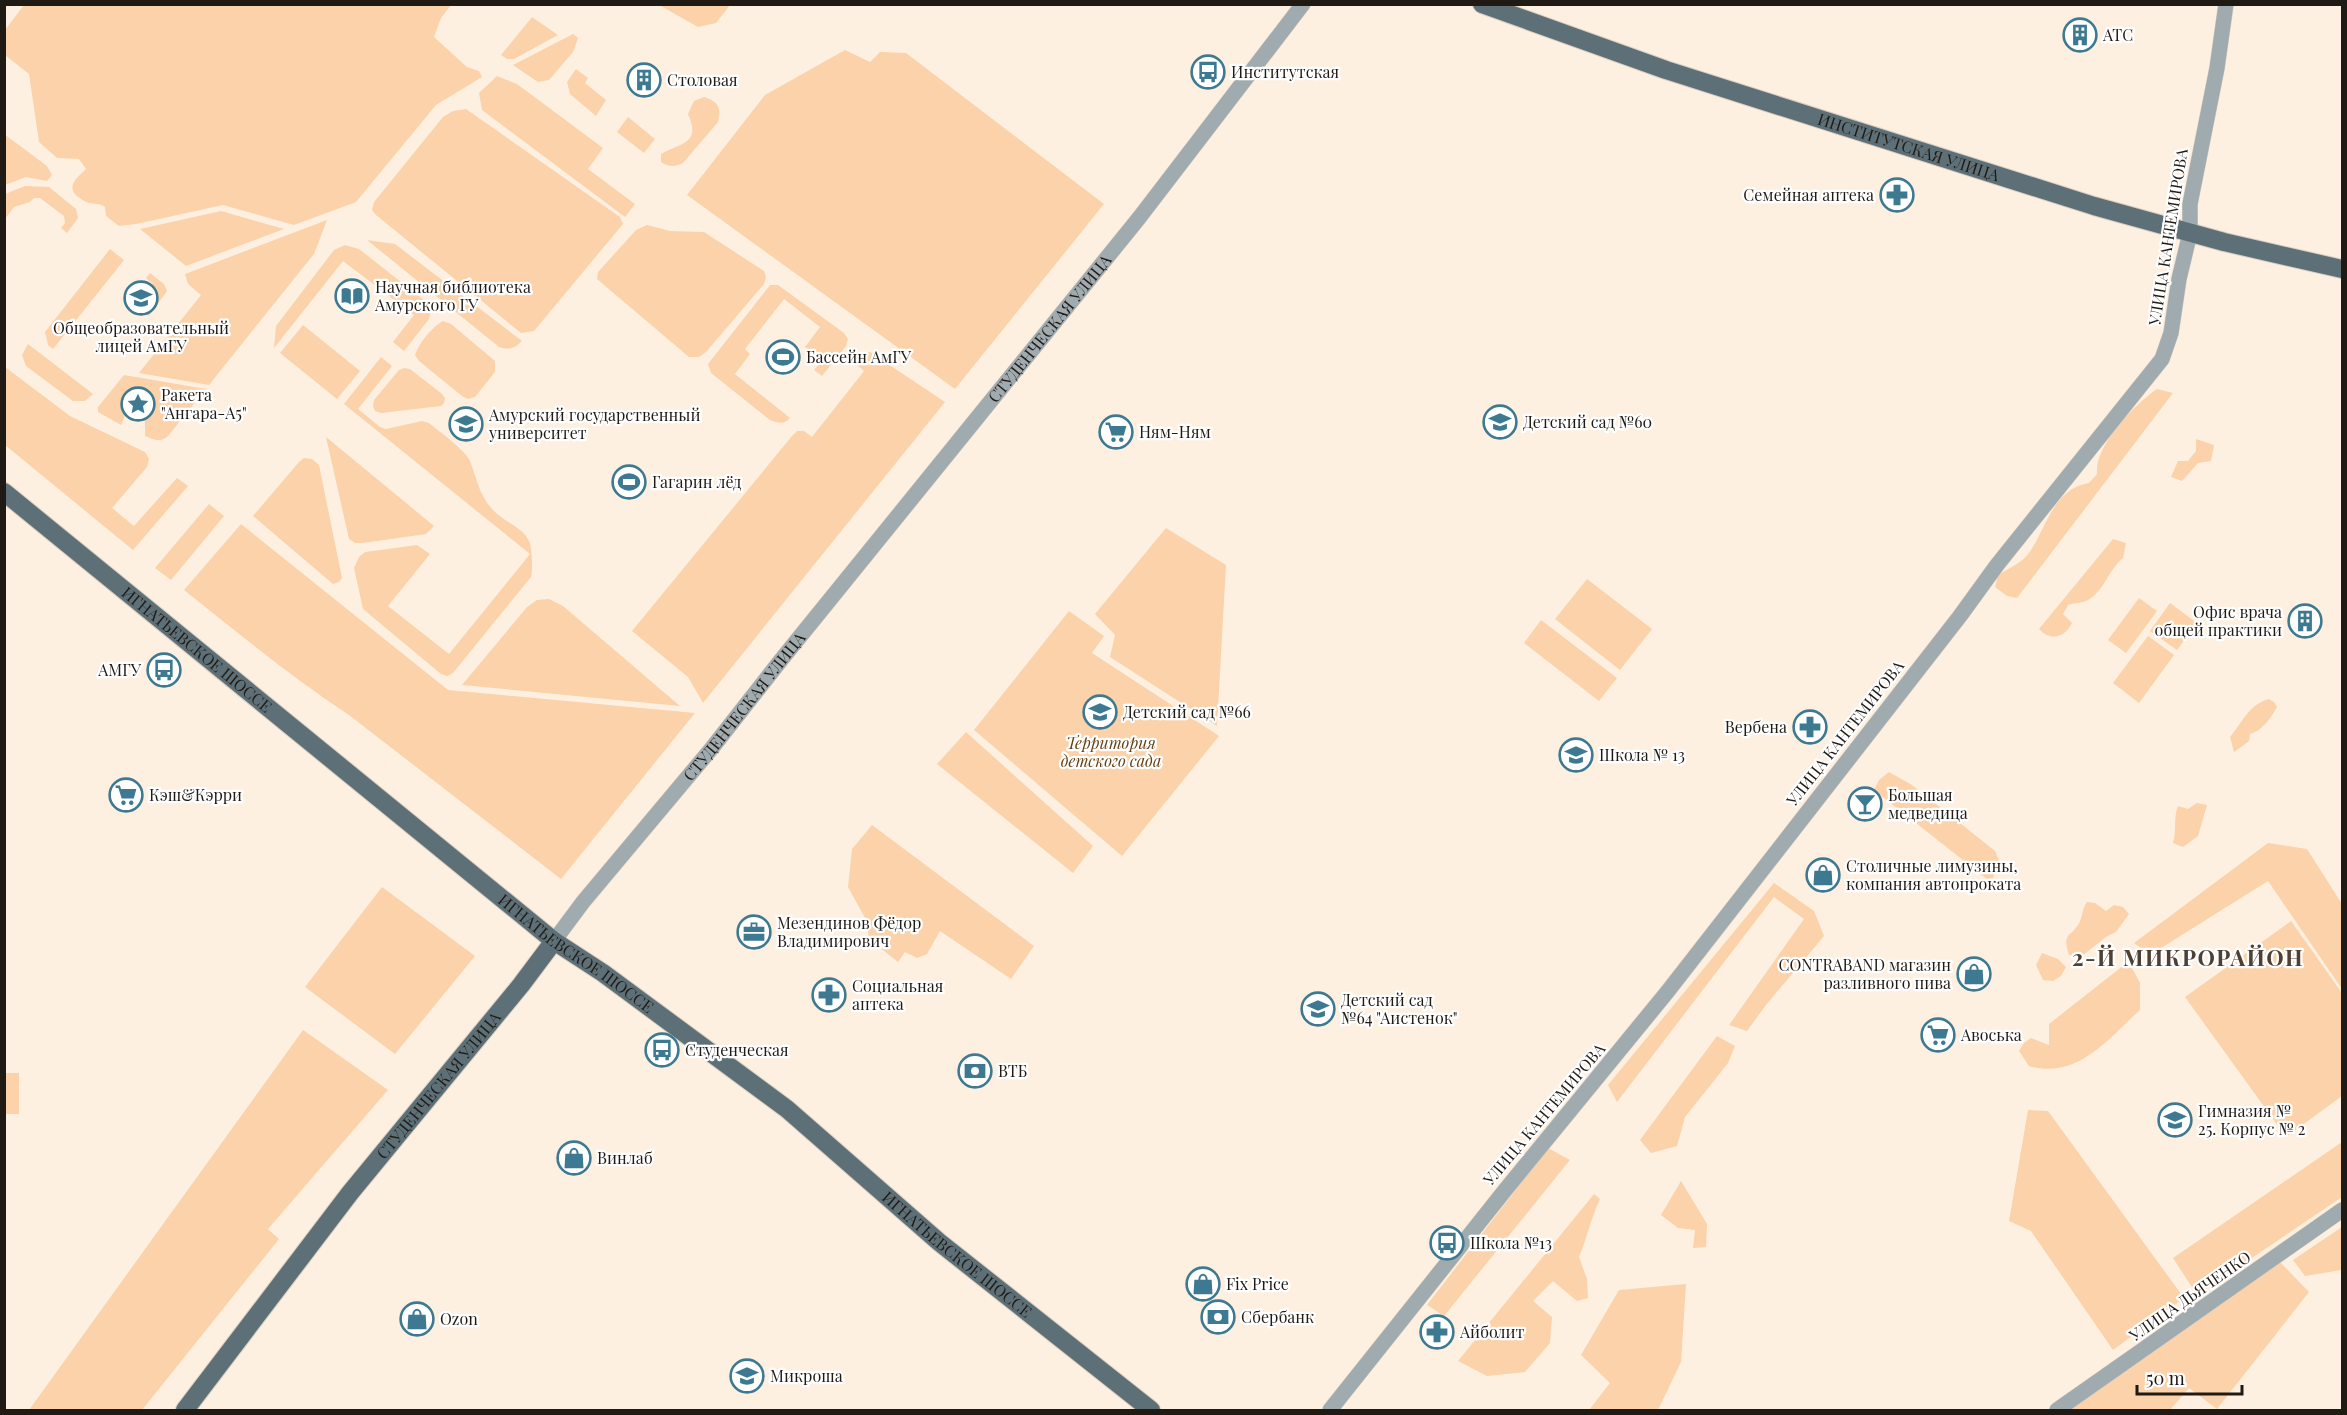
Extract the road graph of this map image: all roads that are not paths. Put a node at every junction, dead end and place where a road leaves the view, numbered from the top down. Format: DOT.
graph roads {
  1 [pos="1303,4"];
  2 [pos="1482,4"];
  3 [pos="2226,4"];
  4 [pos="2190,232"];
  5 [pos="2343,269"];
  6 [pos="4,492"];
  7 [pos="554,941"];
  8 [pos="2343,1210"];
  9 [pos="185,1410"];
  10 [pos="1150,1410"];
  11 [pos="1330,1410"];
  12 [pos="2057,1410"];
  1 -- 7 [label="street, СТУДЕНЧЕСКАЯ УЛИЦА"];
  2 -- 4 [label="main road, ИНСТИТУТСКАЯ УЛИЦА"];
  3 -- 4 [label="street, УЛИЦА КАНТЕМИРОВА"];
  4 -- 5 [label="main road, ИНСТИТУТСКАЯ УЛИЦА"];
  4 -- 11 [label="street, УЛИЦА КАНТЕМИРОВА"];
  6 -- 7 [label="main road, ИГНАТЬЕВСКОЕ ШОССЕ"];
  7 -- 9 [label="main road, СТУДЕНЧЕСКАЯ УЛИЦА"];
  7 -- 10 [label="main road, ИГНАТЬЕВСКОЕ ШОССЕ"];
  8 -- 12 [label="street, УЛИЦА ДЬЯЧЕНКО"];
}
